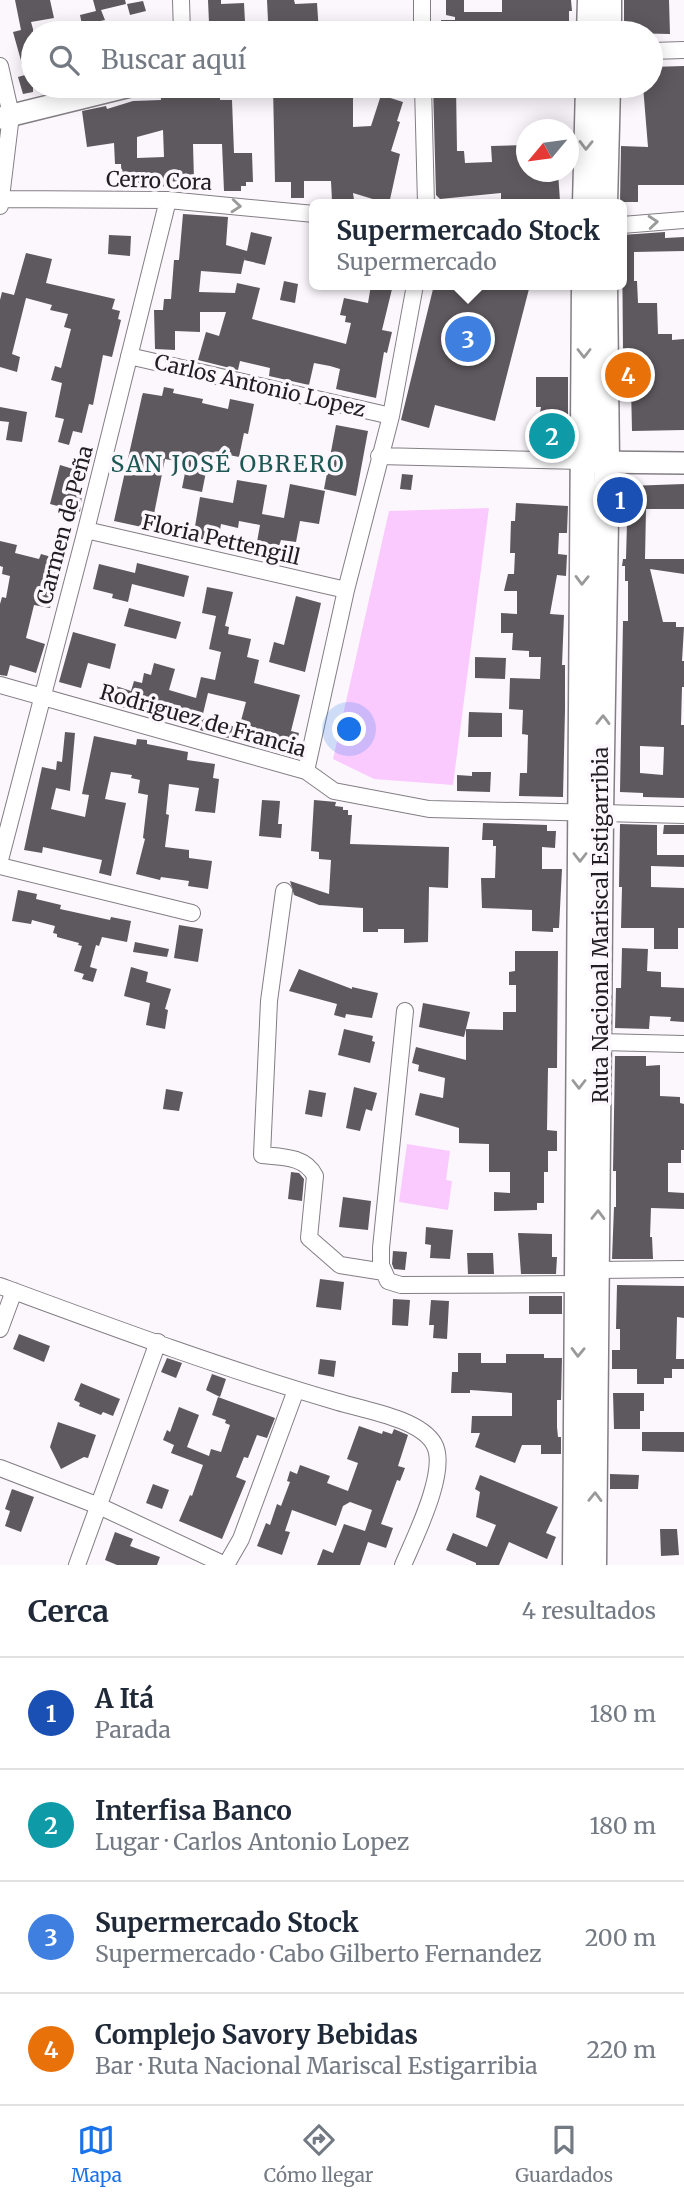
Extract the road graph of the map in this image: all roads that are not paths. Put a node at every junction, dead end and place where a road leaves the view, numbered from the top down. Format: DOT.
graph roads {
  1 [pos="181,0"];
  2 [pos="422,0"];
  3 [pos="590,0"];
  4 [pos="609,0"];
  5 [pos="181,21"];
  6 [pos="422,21"];
  7 [pos="589,21"];
  8 [pos="609,21"];
  9 [pos="684,50"];
  10 [pos="663,51"];
  11 [pos="0,66"];
  12 [pos="82,98"];
  13 [pos="423,98"];
  14 [pos="588,98"];
  15 [pos="608,98"];
  16 [pos="5,117"];
  17 [pos="426,199"];
  18 [pos="585,199"];
  19 [pos="605,199"];
  20 [pos="168,200"];
  21 [pos="1,202"];
  22 [pos="309,214"];
  23 [pos="684,220"];
  24 [pos="627,225"];
  25 [pos="414,290"];
  26 [pos="584,290"];
  27 [pos="605,290"];
  28 [pos="129,356"];
  29 [pos="391,416"];
  30 [pos="379,456"];
  31 [pos="595,462"];
  32 [pos="684,463"];
  33 [pos="86,530"];
  34 [pos="346,590"];
  35 [pos="0,685"];
  36 [pos="41,696"];
  37 [pos="306,771"];
  38 [pos="591,813"];
  39 [pos="684,815"];
  40 [pos="0,860"];
  41 [pos="0,866"];
  42 [pos="284,891"];
  43 [pos="192,913"];
  44 [pos="405,1011"];
  45 [pos="600,1042"];
  46 [pos="684,1044"];
  47 [pos="684,1269"];
  48 [pos="384,1272"];
  49 [pos="588,1277"];
  50 [pos="7,1288"];
  51 [pos="0,1329"];
  52 [pos="158,1342"];
  53 [pos="296,1390"];
  54 [pos="0,1468"];
  55 [pos="99,1506"];
  56 [pos="77,1565"];
  57 [pos="225,1565"];
  58 [pos="403,1565"];
  59 [pos="575,1565"];
  60 [pos="594,1565"];
  1 -- 5 [label="street"];
  2 -- 6 [label="street"];
  3 -- 7 [label="highway"];
  4 -- 8 [label="highway"];
  9 -- 10 [label="street"];
  11 -- 16 [label="street"];
  12 -- 16 [label="main road"];
  13 -- 17 [label="street"];
  14 -- 18 [label="highway, one-way"];
  15 -- 19 [label="highway"];
  16 -- 21 [label="street"];
  20 -- 21 [label="street, Cerro Cora"];
  20 -- 22 [label="street, Cerro Cora, one-way"];
  20 -- 28 [label="street, Carmen de Peña"];
  24 -- 23 [label="street, one-way"];
  25 -- 29 [label="street"];
  26 -- 31 [label="highway, Ruta Nacional Mariscal Estigarribia, one-way"];
  27 -- 31 [label="highway, Ruta Nacional Mariscal Estigarribia"];
  28 -- 29 [label="street, Carlos Antonio Lopez"];
  28 -- 33 [label="street, Carmen de Peña"];
  29 -- 30 [label="street"];
  30 -- 31 [label="street"];
  30 -- 34 [label="street"];
  31 -- 32 [label="main road"];
  31 -- 38 [label="highway, Ruta Nacional Mariscal Estigarribia"];
  33 -- 34 [label="street, Floria Pettengill"];
  33 -- 36 [label="street, Carmen de Peña"];
  34 -- 37 [label="street"];
  35 -- 36 [label="street, Rodriguez de Francia"];
  36 -- 37 [label="street, Rodriguez de Francia"];
  36 -- 40 [label="street, Carmen de Peña"];
  37 -- 38 [label="street, Rodriguez de Francia"];
  38 -- 39 [label="street, Rodriguez de Francia"];
  38 -- 45 [label="highway, Ruta Nacional Mariscal Estigarribia"];
  38 -- 49 [label="highway, Ruta Nacional Mariscal Estigarribia, one-way"];
  41 -- 43 [label="street"];
  42 -- 48 [label="street"];
  44 -- 48 [label="street"];
  45 -- 46 [label="street"];
  49 -- 45 [label="highway, Ruta Nacional Mariscal Estigarribia, one-way"];
  47 -- 49 [label="street"];
  48 -- 49 [label="street"];
  49 -- 59 [label="highway, Ruta Nacional Mariscal Estigarribia, one-way"];
  60 -- 49 [label="highway, Ruta Nacional Mariscal Estigarribia, one-way"];
  50 -- 51 [label="street"];
  50 -- 52 [label="street"];
  52 -- 53 [label="street"];
  52 -- 55 [label="street"];
  53 -- 57 [label="street"];
  53 -- 58 [label="street"];
  54 -- 55 [label="street"];
  55 -- 56 [label="street"];
  55 -- 57 [label="street"];
}
